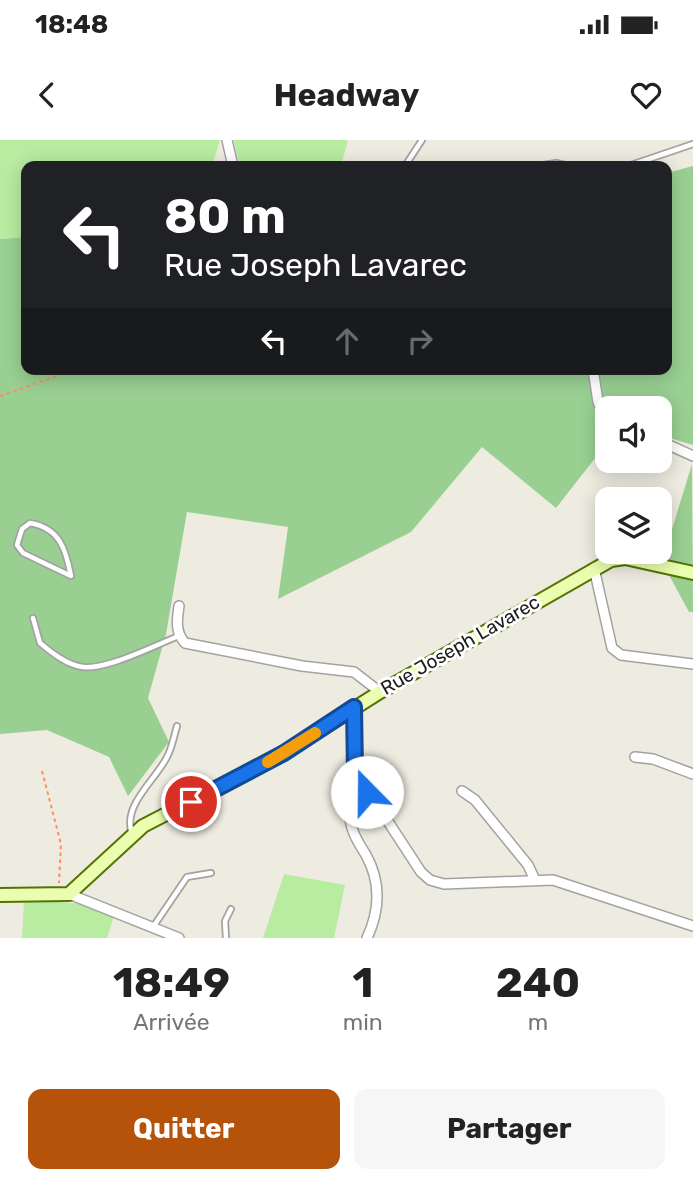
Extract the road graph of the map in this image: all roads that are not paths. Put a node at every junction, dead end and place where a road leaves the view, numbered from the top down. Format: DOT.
graph roads {
  1 [pos="228,140"];
  2 [pos="422,140"];
  3 [pos="684,140"];
  4 [pos="693,144"];
  5 [pos="680,146"];
  6 [pos="232,161"];
  7 [pos="408,161"];
  8 [pos="641,161"];
  9 [pos="594,375"];
  10 [pos="597,396"];
  11 [pos="672,446"];
  12 [pos="693,456"];
  13 [pos="594,568"];
  14 [pos="693,573"];
  15 [pos="71,576"];
  16 [pos="179,606"];
  17 [pos="33,618"];
  18 [pos="179,636"];
  19 [pos="693,664"];
  20 [pos="380,692"];
  21 [pos="354,707"];
  22 [pos="177,726"];
  23 [pos="635,757"];
  24 [pos="355,771"];
  25 [pos="693,774"];
  26 [pos="462,791"];
  27 [pos="367,792"];
  28 [pos="350,806"];
  29 [pos="132,835"];
  30 [pos="211,873"];
  31 [pos="534,878"];
  32 [pos="65,894"];
  33 [pos="0,895"];
  34 [pos="231,909"];
  35 [pos="693,926"];
  36 [pos="152,928"];
  37 [pos="179,938"];
  38 [pos="226,938"];
  39 [pos="367,938"];
  1 -- 6 [label="street"];
  2 -- 7 [label="lane"];
  3 -- 5 [label="lane"];
  4 -- 5 [label="lane"];
  5 -- 8 [label="lane"];
  9 -- 10 [label="street"];
  11 -- 12 [label="street"];
  13 -- 14 [label="street, Rue Joseph Lavarec"];
  13 -- 19 [label="street"];
  13 -- 20 [label="street, Rue Joseph Lavarec"];
  15 -- 15 [label="lane"];
  16 -- 18 [label="street"];
  17 -- 18 [label="lane"];
  18 -- 20 [label="street"];
  20 -- 21 [label="street, Rue Joseph Lavarec"];
  21 -- 24 [label="street"];
  21 -- 29 [label="street, Rue Joseph Lavarec"];
  22 -- 29 [label="lane"];
  23 -- 25 [label="street"];
  24 -- 27 [label="street"];
  24 -- 28 [label="street"];
  26 -- 31 [label="street"];
  27 -- 28 [label="street"];
  27 -- 31 [label="street"];
  28 -- 39 [label="street"];
  29 -- 32 [label="street, Rue Joseph Lavarec"];
  30 -- 36 [label="lane"];
  31 -- 35 [label="street"];
  32 -- 33 [label="street"];
  32 -- 36 [label="street"];
  34 -- 38 [label="lane"];
  36 -- 37 [label="street"];
}
